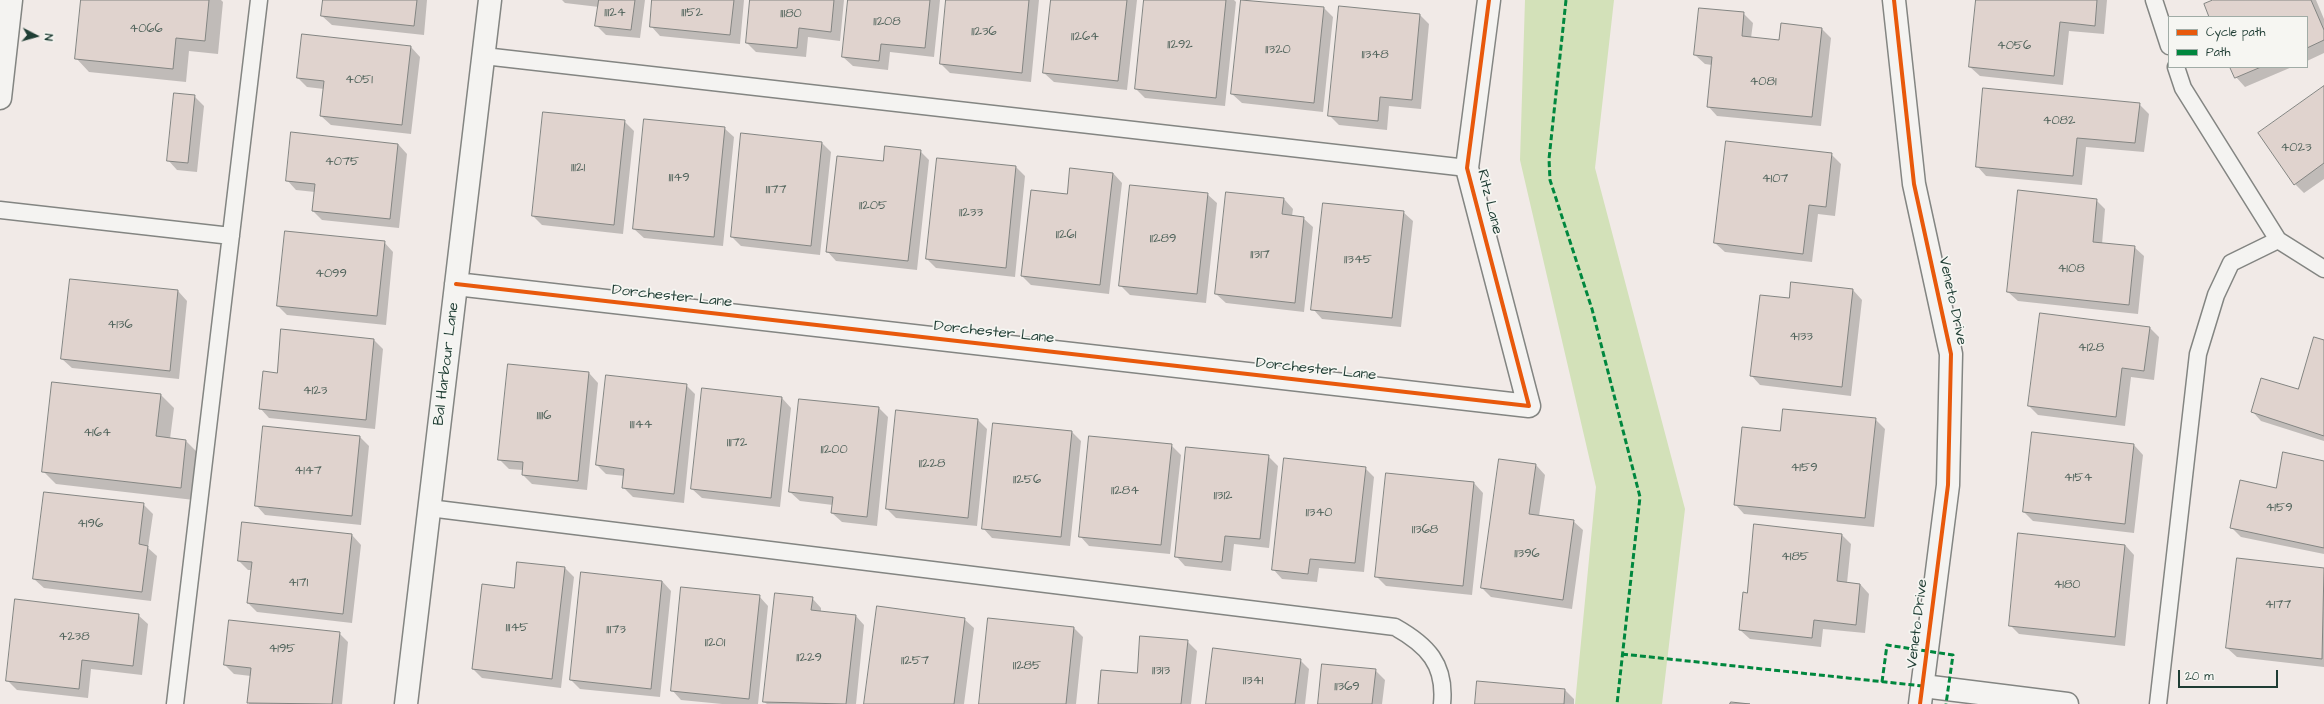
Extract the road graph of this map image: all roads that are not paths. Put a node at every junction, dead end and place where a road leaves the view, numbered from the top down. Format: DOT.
graph roads {
  1 [pos="11,0"];
  2 [pos="259,0"];
  3 [pos="490,0"];
  4 [pos="1489,0"];
  5 [pos="1894,0"];
  6 [pos="2154,0"];
  7 [pos="2168,43"];
  8 [pos="484,56"];
  9 [pos="2176,68"];
  10 [pos="0,98"];
  11 [pos="1467,168"];
  12 [pos="0,210"];
  13 [pos="231,236"];
  14 [pos="2278,240"];
  15 [pos="2324,268"];
  16 [pos="456,284"];
  17 [pos="1529,406"];
  18 [pos="429,508"];
  19 [pos="1922,695"];
  20 [pos="174,704"];
  21 [pos="406,704"];
  22 [pos="1442,704"];
  23 [pos="2067,704"];
  24 [pos="2158,704"];
  1 -- 10 [label="street"];
  2 -- 13 [label="lane"];
  3 -- 8 [label="street, Bal Harbour Lane"];
  4 -- 11 [label="street, Ritz Lane"];
  5 -- 19 [label="street, Veneto Drive"];
  6 -- 7 [label="lane"];
  8 -- 11 [label="lane"];
  8 -- 16 [label="street, Bal Harbour Lane"];
  9 -- 14 [label="lane"];
  11 -- 17 [label="street, Ritz Lane"];
  12 -- 13 [label="lane"];
  13 -- 20 [label="lane"];
  14 -- 15 [label="lane"];
  14 -- 24 [label="lane"];
  16 -- 17 [label="street, Dorchester Lane"];
  16 -- 18 [label="street, Bal Harbour Lane"];
  18 -- 21 [label="street, Bal Harbour Lane"];
  18 -- 22 [label="lane"];
  19 -- 23 [label="street"];
}
